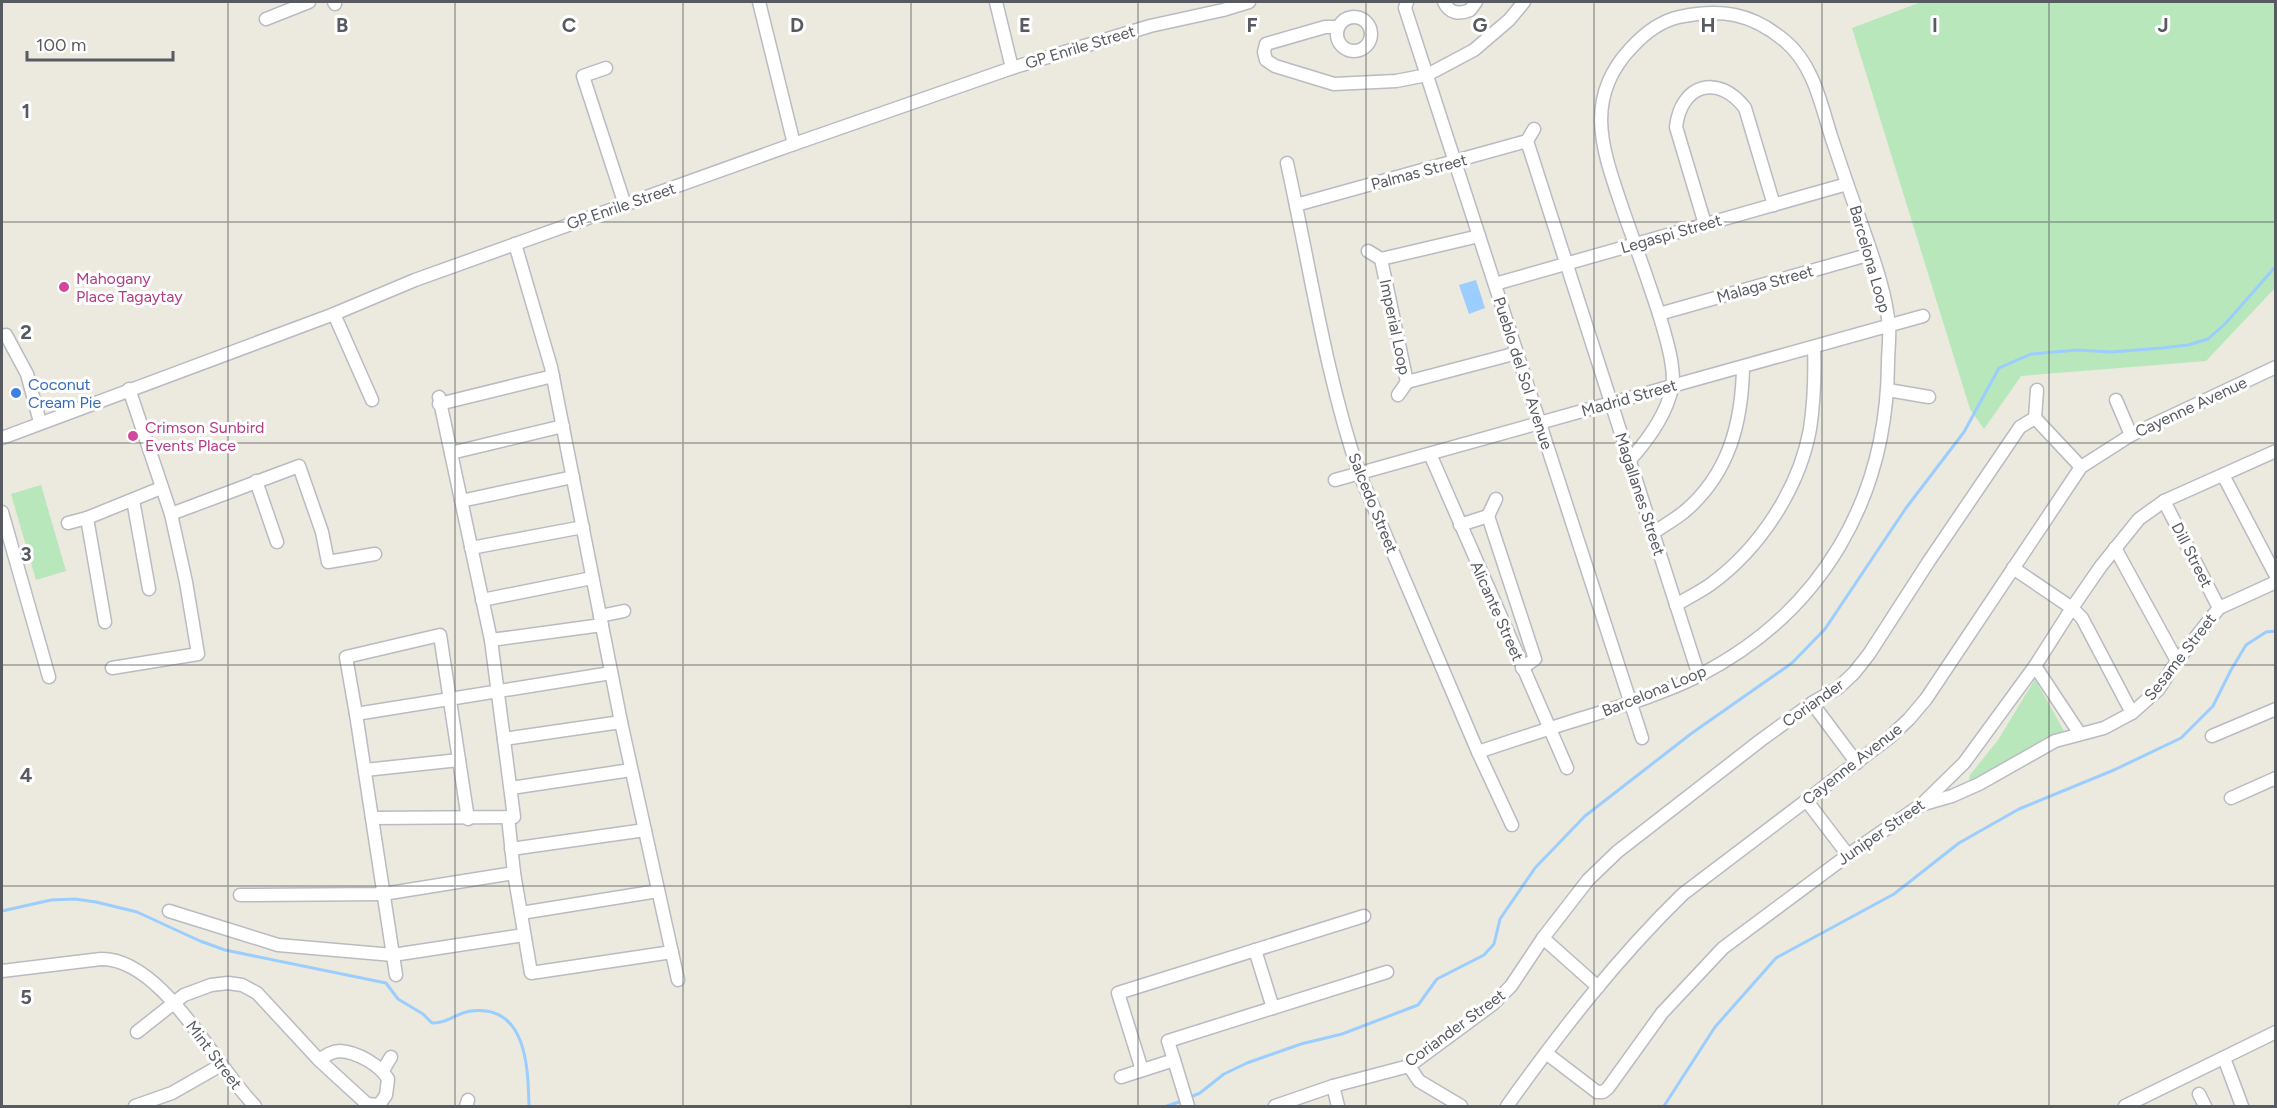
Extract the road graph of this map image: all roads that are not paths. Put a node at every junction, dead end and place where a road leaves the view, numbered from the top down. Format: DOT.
graph roads {
  1 [pos="309,2"];
  2 [pos="759,2"];
  3 [pos="996,2"];
  4 [pos="1249,2"];
  5 [pos="1444,2"];
  6 [pos="1476,2"];
  7 [pos="1524,2"];
  8 [pos="1403,4"];
  9 [pos="266,19"];
  10 [pos="1338,27"];
  11 [pos="606,68"];
  12 [pos="1012,68"];
  13 [pos="1427,75"];
  14 [pos="1534,129"];
  15 [pos="1527,141"];
  16 [pos="794,144"];
  17 [pos="1455,163"];
  18 [pos="1287,164"];
  19 [pos="1847,184"];
  20 [pos="625,205"];
  21 [pos="1296,205"];
  22 [pos="1774,205"];
  23 [pos="1705,224"];
  24 [pos="1479,236"];
  25 [pos="515,243"];
  26 [pos="1635,244"];
  27 [pos="1368,251"];
  28 [pos="1871,254"];
  29 [pos="1381,259"];
  30 [pos="1566,264"];
  31 [pos="1494,284"];
  32 [pos="334,314"];
  33 [pos="1659,314"];
  34 [pos="1923,316"];
  35 [pos="1889,326"];
  36 [pos="2,336"];
  37 [pos="1814,346"];
  38 [pos="1517,353"];
  39 [pos="1743,366"];
  40 [pos="2276,367"];
  41 [pos="553,375"];
  42 [pos="1407,382"];
  43 [pos="1672,386"];
  44 [pos="129,389"];
  45 [pos="1888,390"];
  46 [pos="2037,390"];
  47 [pos="1398,395"];
  48 [pos="1929,397"];
  49 [pos="372,400"];
  50 [pos="2116,400"];
  51 [pos="1612,403"];
  52 [pos="2035,418"];
  53 [pos="40,423"];
  54 [pos="1540,424"];
  55 [pos="563,426"];
  56 [pos="2131,435"];
  57 [pos="2,438"];
  58 [pos="2276,451"];
  59 [pos="451,453"];
  60 [pos="1430,454"];
  61 [pos="1629,461"];
  62 [pos="2081,467"];
  63 [pos="1359,473"];
  64 [pos="2223,475"];
  65 [pos="573,477"];
  66 [pos="1335,480"];
  67 [pos="256,481"];
  68 [pos="161,488"];
  69 [pos="133,500"];
  70 [pos="1496,500"];
  71 [pos="461,501"];
  72 [pos="2164,501"];
  73 [pos="2,512"];
  74 [pos="171,514"];
  75 [pos="1488,516"];
  76 [pos="87,518"];
  77 [pos="68,523"];
  78 [pos="1460,525"];
  79 [pos="583,527"];
  80 [pos="1653,533"];
  81 [pos="277,542"];
  82 [pos="471,548"];
  83 [pos="2115,548"];
  84 [pos="375,554"];
  85 [pos="2013,568"];
  86 [pos="2276,576"];
  87 [pos="592,578"];
  88 [pos="2276,582"];
  89 [pos="149,589"];
  90 [pos="482,600"];
  91 [pos="1676,605"];
  92 [pos="2072,608"];
  93 [pos="2219,608"];
  94 [pos="624,611"];
  95 [pos="601,620"];
  96 [pos="105,622"];
  97 [pos="491,640"];
  98 [pos="2177,661"];
  99 [pos="2035,666"];
  100 [pos="112,668"];
  101 [pos="1522,668"];
  102 [pos="611,674"];
  103 [pos="1699,676"];
  104 [pos="49,677"];
  105 [pos="498,690"];
  106 [pos="449,698"];
  107 [pos="1630,703"];
  108 [pos="1812,704"];
  109 [pos="2276,709"];
  110 [pos="2132,713"];
  111 [pos="356,714"];
  112 [pos="621,722"];
  113 [pos="1549,728"];
  114 [pos="2080,734"];
  115 [pos="2212,736"];
  116 [pos="1642,738"];
  117 [pos="504,739"];
  118 [pos="1478,752"];
  119 [pos="459,760"];
  120 [pos="1857,763"];
  121 [pos="1567,768"];
  122 [pos="365,770"];
  123 [pos="631,770"];
  124 [pos="2276,778"];
  125 [pos="511,788"];
  126 [pos="2230,798"];
  127 [pos="1806,800"];
  128 [pos="1921,805"];
  129 [pos="508,817"];
  130 [pos="372,818"];
  131 [pos="468,819"];
  132 [pos="1512,825"];
  133 [pos="645,830"];
  134 [pos="511,849"];
  135 [pos="1848,855"];
  136 [pos="514,873"];
  137 [pos="658,891"];
  138 [pos="383,894"];
  139 [pos="240,895"];
  140 [pos="169,911"];
  141 [pos="521,914"];
  142 [pos="1364,916"];
  143 [pos="524,935"];
  144 [pos="1543,938"];
  145 [pos="1255,950"];
  146 [pos="672,952"];
  147 [pos="393,955"];
  148 [pos="2,971"];
  149 [pos="1387,972"];
  150 [pos="396,975"];
  151 [pos="678,980"];
  152 [pos="1598,987"];
  153 [pos="174,1002"];
  154 [pos="1273,1008"];
  155 [pos="137,1032"];
  156 [pos="2276,1032"];
  157 [pos="1546,1053"];
  158 [pos="391,1057"];
  159 [pos="2224,1058"];
  160 [pos="319,1060"];
  161 [pos="1174,1060"];
  162 [pos="221,1065"];
  163 [pos="1409,1066"];
  164 [pos="383,1070"];
  165 [pos="1142,1070"];
  166 [pos="1121,1077"];
  167 [pos="1333,1086"];
  168 [pos="2199,1094"];
  169 [pos="1282,1105"];
  170 [pos="135,1107"];
  171 [pos="255,1107"];
  172 [pos="1188,1107"];
  173 [pos="1338,1107"];
  174 [pos="1461,1107"];
  175 [pos="1507,1107"];
  176 [pos="2125,1107"];
  177 [pos="2205,1107"];
  178 [pos="2242,1107"];
  1 -- 9 [label="street"];
  2 -- 16 [label="street"];
  3 -- 12 [label="street"];
  4 -- 12 [label="street, GP Enrile Street"];
  5 -- 6 [label="street"];
  7 -- 13 [label="street"];
  8 -- 13 [label="street, Pueblo del Sol Avenue"];
  10 -- 13 [label="street"];
  11 -- 20 [label="street"];
  12 -- 16 [label="street, GP Enrile Street"];
  13 -- 17 [label="street, Pueblo del Sol Avenue"];
  14 -- 15 [label="street"];
  15 -- 17 [label="street, Palmas Street"];
  15 -- 30 [label="street, Magallanes Street"];
  16 -- 20 [label="street, GP Enrile Street"];
  17 -- 21 [label="street, Palmas Street"];
  17 -- 24 [label="street, Pueblo del Sol Avenue"];
  18 -- 21 [label="street, Salcedo Street"];
  19 -- 22 [label="street, Legaspi Street"];
  19 -- 26 [label="street, Barcelona Loop"];
  19 -- 28 [label="street, Barcelona Loop"];
  20 -- 25 [label="street, GP Enrile Street"];
  21 -- 63 [label="street, Salcedo Street"];
  22 -- 23 [label="street, Legaspi Street"];
  22 -- 23 [label="street"];
  23 -- 26 [label="street, Legaspi Street"];
  24 -- 29 [label="street, Imperial Loop"];
  24 -- 31 [label="street, Pueblo del Sol Avenue"];
  25 -- 32 [label="street, GP Enrile Street"];
  25 -- 41 [label="street"];
  26 -- 30 [label="street, Legaspi Street"];
  26 -- 33 [label="street, Barcelona Loop"];
  27 -- 29 [label="street"];
  28 -- 33 [label="street, Malaga Street"];
  28 -- 35 [label="street, Barcelona Loop"];
  29 -- 42 [label="street, Imperial Loop"];
  30 -- 31 [label="street, Legaspi Street"];
  30 -- 51 [label="street, Magallanes Street"];
  31 -- 38 [label="street, Pueblo del Sol Avenue"];
  32 -- 44 [label="street, GP Enrile Street"];
  32 -- 49 [label="street"];
  33 -- 43 [label="street, Barcelona Loop"];
  34 -- 35 [label="street, Madrid Street"];
  35 -- 37 [label="street, Madrid Street"];
  35 -- 45 [label="street, Barcelona Loop"];
  36 -- 53 [label="street"];
  37 -- 39 [label="street, Madrid Street"];
  37 -- 91 [label="street"];
  38 -- 42 [label="street, Imperial Loop"];
  38 -- 54 [label="street, Pueblo del Sol Avenue"];
  39 -- 43 [label="street, Madrid Street"];
  39 -- 80 [label="street"];
  40 -- 56 [label="street, Cayenne Avenue"];
  41 -- 55 [label="street"];
  41 -- 59 [label="street"];
  42 -- 47 [label="street"];
  43 -- 51 [label="street, Madrid Street"];
  43 -- 61 [label="street"];
  44 -- 53 [label="street, GP Enrile Street"];
  44 -- 68 [label="street"];
  45 -- 48 [label="street"];
  45 -- 103 [label="street, Barcelona Loop"];
  46 -- 52 [label="street"];
  50 -- 56 [label="street"];
  51 -- 54 [label="street, Madrid Street"];
  51 -- 61 [label="street, Magallanes Street"];
  52 -- 62 [label="street"];
  52 -- 108 [label="street, Coriander"];
  53 -- 57 [label="street, GP Enrile Street"];
  54 -- 60 [label="street, Madrid Street"];
  54 -- 107 [label="street, Pueblo del Sol Avenue"];
  55 -- 59 [label="street"];
  55 -- 65 [label="street"];
  56 -- 62 [label="street, Cayenne Avenue"];
  58 -- 64 [label="street, Juniper Street"];
  59 -- 71 [label="street"];
  60 -- 63 [label="street, Madrid Street"];
  60 -- 78 [label="street, Alicante Street"];
  61 -- 80 [label="street, Magallanes Street"];
  62 -- 85 [label="street, Cayenne Avenue"];
  63 -- 66 [label="street, Madrid Street"];
  63 -- 118 [label="street, Salcedo Street"];
  64 -- 72 [label="street, Juniper Street"];
  64 -- 86 [label="street"];
  65 -- 71 [label="street"];
  65 -- 79 [label="street"];
  67 -- 74 [label="street"];
  67 -- 81 [label="street"];
  67 -- 84 [label="street"];
  68 -- 69 [label="street"];
  68 -- 74 [label="street"];
  69 -- 76 [label="street"];
  69 -- 89 [label="street"];
  70 -- 75 [label="street"];
  71 -- 82 [label="street"];
  72 -- 83 [label="street, Juniper Street"];
  72 -- 93 [label="street, Dill Street"];
  73 -- 104 [label="street"];
  74 -- 100 [label="street"];
  75 -- 78 [label="street"];
  75 -- 101 [label="street"];
  76 -- 77 [label="street"];
  76 -- 96 [label="street"];
  78 -- 101 [label="street, Alicante Street"];
  79 -- 82 [label="street"];
  79 -- 87 [label="street"];
  80 -- 91 [label="street, Magallanes Street"];
  82 -- 90 [label="street"];
  83 -- 92 [label="street, Juniper Street"];
  83 -- 98 [label="street"];
  85 -- 92 [label="street"];
  85 -- 120 [label="street, Cayenne Avenue"];
  87 -- 90 [label="street"];
  87 -- 95 [label="street"];
  88 -- 93 [label="street, Sesame Street"];
  90 -- 97 [label="street"];
  91 -- 103 [label="street, Magallanes Street"];
  92 -- 99 [label="street, Juniper Street"];
  92 -- 110 [label="street"];
  93 -- 98 [label="street, Sesame Street"];
  94 -- 95 [label="street"];
  95 -- 97 [label="street"];
  95 -- 102 [label="street"];
  97 -- 105 [label="street"];
  98 -- 110 [label="street, Sesame Street"];
  99 -- 114 [label="street"];
  99 -- 128 [label="street, Juniper Street"];
  101 -- 113 [label="street, Alicante Street"];
  102 -- 105 [label="street"];
  102 -- 112 [label="street"];
  103 -- 107 [label="street, Barcelona Loop"];
  105 -- 106 [label="street"];
  105 -- 117 [label="street"];
  106 -- 111 [label="street"];
  106 -- 111 [label="street"];
  106 -- 119 [label="street"];
  107 -- 113 [label="street, Barcelona Loop"];
  107 -- 116 [label="street, Pueblo del Sol Avenue"];
  108 -- 120 [label="street"];
  108 -- 144 [label="street, Coriander"];
  109 -- 115 [label="street"];
  110 -- 114 [label="street, Sesame Street"];
  111 -- 122 [label="street"];
  112 -- 117 [label="street"];
  112 -- 123 [label="street"];
  113 -- 118 [label="street, Barcelona Loop"];
  113 -- 121 [label="street, Alicante Street"];
  114 -- 128 [label="street, Sesame Street"];
  117 -- 125 [label="street"];
  118 -- 132 [label="street, Salcedo Street"];
  119 -- 122 [label="street"];
  119 -- 131 [label="street"];
  120 -- 127 [label="street, Cayenne Avenue"];
  122 -- 130 [label="street"];
  123 -- 125 [label="street"];
  123 -- 133 [label="street"];
  124 -- 126 [label="street"];
  125 -- 129 [label="street"];
  127 -- 135 [label="street"];
  127 -- 152 [label="street, Cayenne Avenue"];
  128 -- 135 [label="street, Juniper Street"];
  129 -- 131 [label="street"];
  129 -- 134 [label="street"];
  130 -- 131 [label="street"];
  130 -- 138 [label="street"];
  133 -- 134 [label="street"];
  133 -- 137 [label="street"];
  134 -- 136 [label="street"];
  135 -- 157 [label="street, Juniper Street"];
  136 -- 138 [label="street"];
  136 -- 141 [label="street"];
  137 -- 141 [label="street"];
  137 -- 146 [label="street"];
  138 -- 139 [label="street"];
  138 -- 147 [label="street"];
  140 -- 147 [label="street"];
  141 -- 143 [label="street"];
  142 -- 145 [label="street"];
  143 -- 146 [label="street"];
  143 -- 147 [label="street"];
  144 -- 152 [label="street"];
  144 -- 163 [label="street, Coriander Street"];
  145 -- 154 [label="street"];
  145 -- 165 [label="street"];
  146 -- 151 [label="street"];
  147 -- 150 [label="street"];
  148 -- 153 [label="street, Mint Street"];
  149 -- 154 [label="street"];
  152 -- 157 [label="street, Cayenne Avenue"];
  153 -- 155 [label="street"];
  153 -- 160 [label="street"];
  153 -- 162 [label="street, Mint Street"];
  154 -- 161 [label="street"];
  156 -- 159 [label="street"];
  157 -- 175 [label="street, Cayenne Avenue"];
  158 -- 164 [label="street"];
  159 -- 176 [label="street"];
  159 -- 178 [label="street"];
  160 -- 164 [label="street"];
  160 -- 164 [label="street"];
  161 -- 165 [label="street"];
  161 -- 172 [label="street"];
  162 -- 170 [label="street"];
  162 -- 171 [label="street, Mint Street"];
  163 -- 167 [label="street, Coriander Street"];
  163 -- 174 [label="street"];
  165 -- 166 [label="street"];
  167 -- 169 [label="street, Coriander Street"];
  167 -- 173 [label="street"];
  168 -- 177 [label="street"];
}
